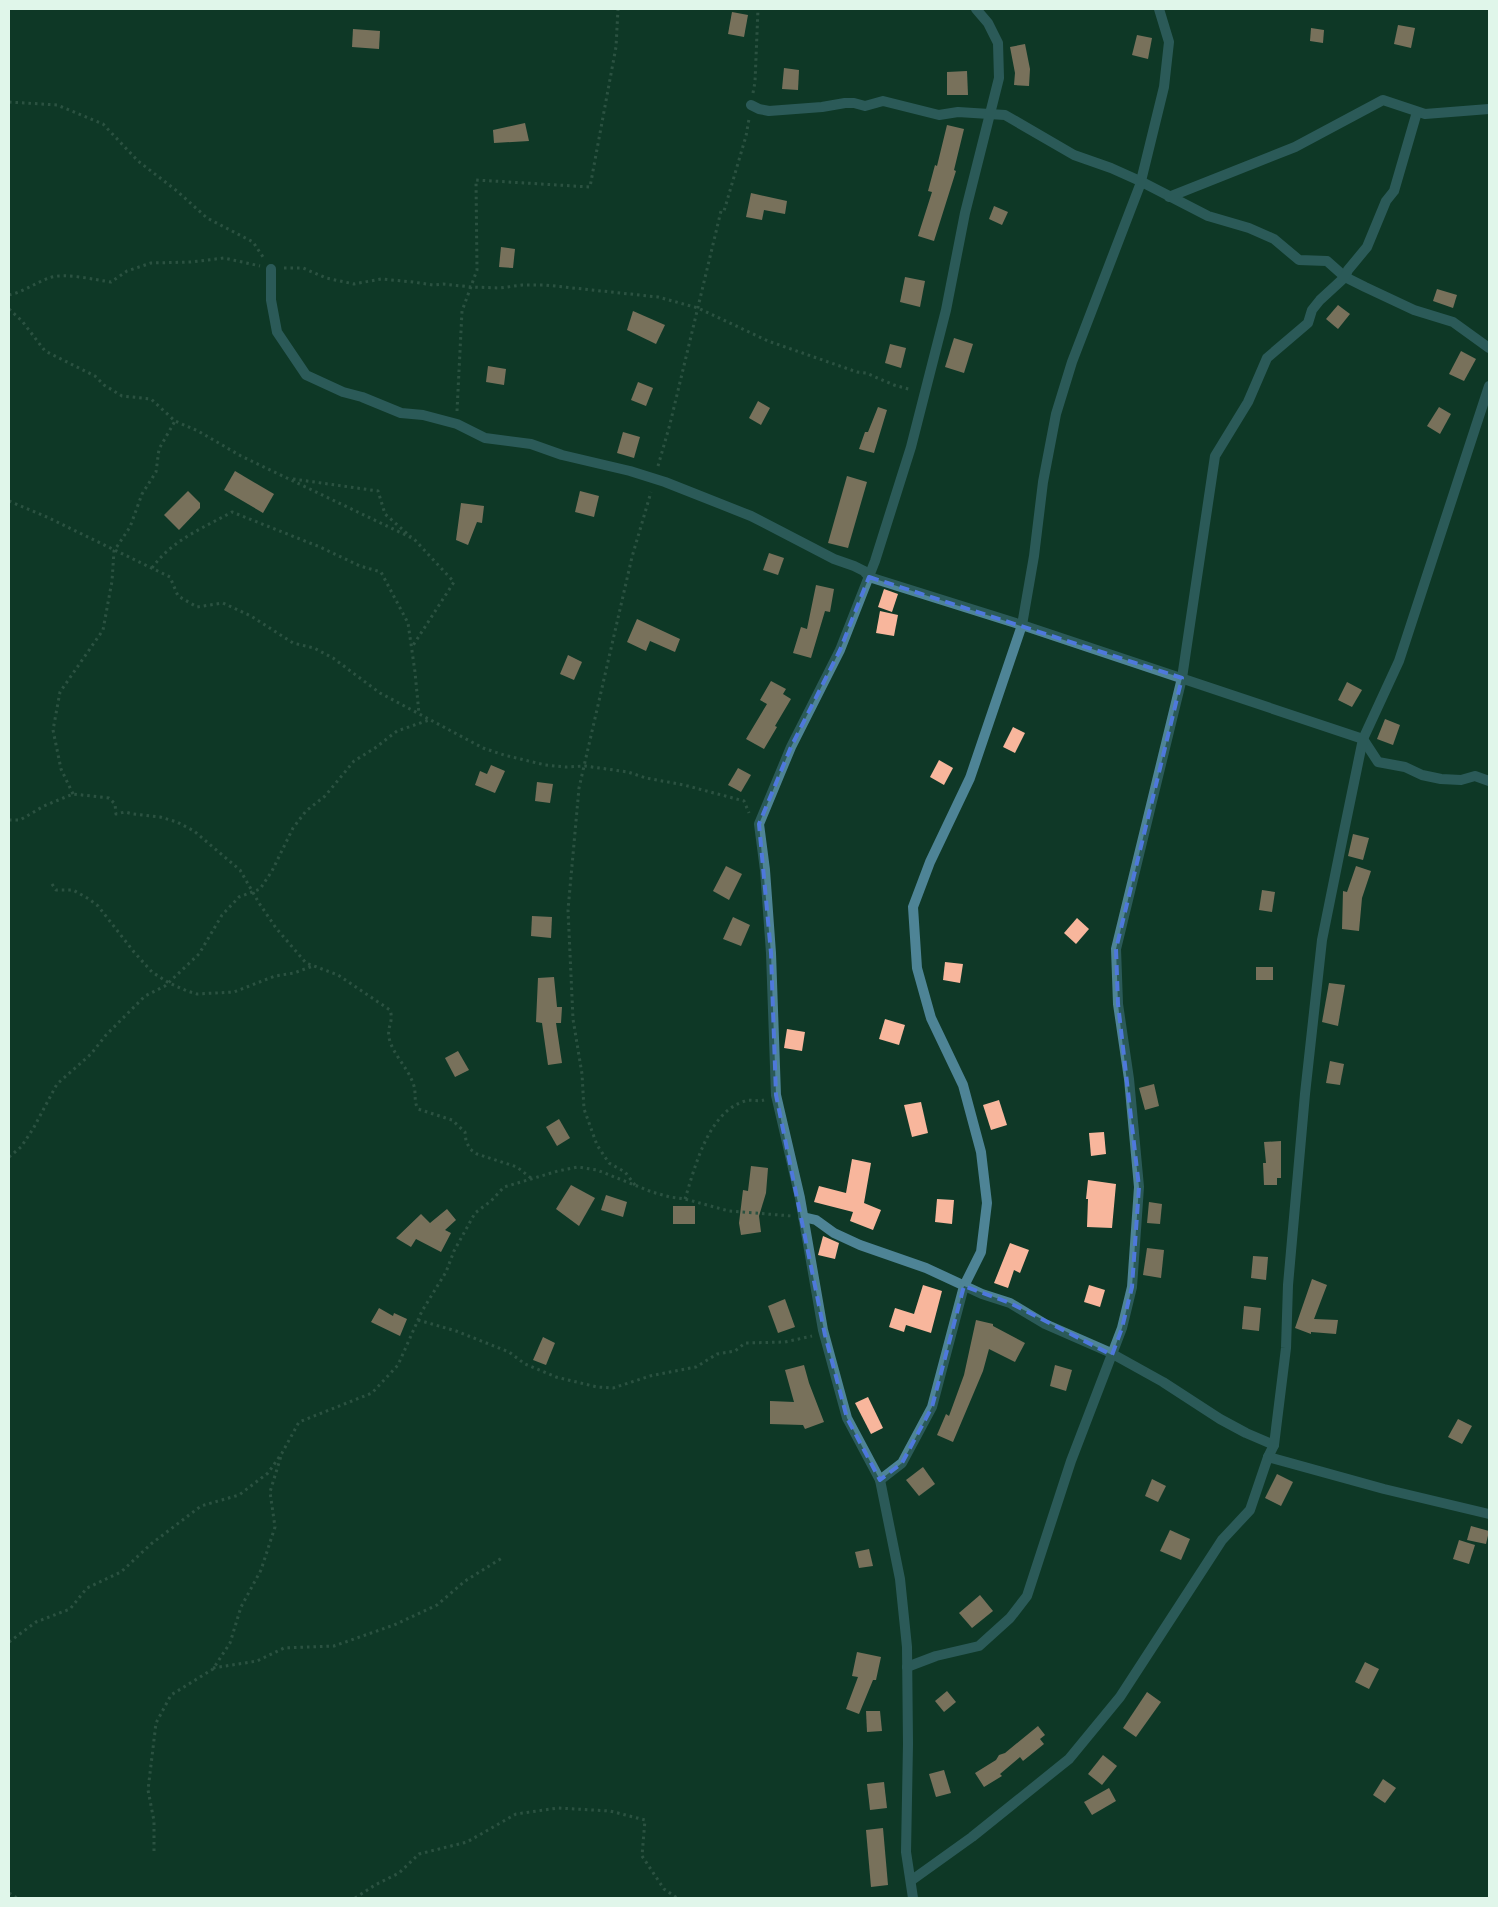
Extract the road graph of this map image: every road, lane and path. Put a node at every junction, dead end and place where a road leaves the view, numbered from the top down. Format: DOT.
graph roads {
  1 [pos="618,9"];
  2 [pos="758,9"];
  3 [pos="976,9"];
  4 [pos="1159,9"];
  5 [pos="9,102"];
  6 [pos="751,105"];
  7 [pos="1489,109"];
  8 [pos="1417,112"];
  9 [pos="989,114"];
  10 [pos="1140,181"];
  11 [pos="1169,197"];
  12 [pos="271,269"];
  13 [pos="1345,277"];
  14 [pos="471,288"];
  15 [pos="9,295"];
  16 [pos="698,308"];
  17 [pos="9,309"];
  18 [pos="1489,348"];
  19 [pos="1489,386"];
  20 [pos="925,394"];
  21 [pos="175,421"];
  22 [pos="457,424"];
  23 [pos="290,479"];
  24 [pos="655,479"];
  25 [pos="9,501"];
  26 [pos="414,539"];
  27 [pos="114,551"];
  28 [pos="152,568"];
  29 [pos="869,577"];
  30 [pos="1022,625"];
  31 [pos="412,647"];
  32 [pos="1182,678"];
  33 [pos="419,714"];
  34 [pos="430,720"];
  35 [pos="1363,739"];
  36 [pos="585,766"];
  37 [pos="1489,781"];
  38 [pos="73,794"];
  39 [pos="9,820"];
  40 [pos="759,824"];
  41 [pos="52,884"];
  42 [pos="252,892"];
  43 [pos="314,966"];
  44 [pos="169,983"];
  45 [pos="776,1095"];
  46 [pos="9,1157"];
  47 [pos="532,1178"];
  48 [pos="635,1185"];
  49 [pos="685,1199"];
  50 [pos="803,1216"];
  51 [pos="964,1286"];
  52 [pos="418,1320"];
  53 [pos="825,1335"];
  54 [pos="1112,1355"];
  55 [pos="1274,1445"];
  56 [pos="282,1453"];
  57 [pos="1268,1457"];
  58 [pos="880,1480"];
  59 [pos="1489,1514"];
  60 [pos="502,1558"];
  61 [pos="9,1642"];
  62 [pos="907,1667"];
  63 [pos="213,1668"];
  64 [pos="154,1851"];
  65 [pos="912,1880"];
  66 [pos="9,1893"];
  67 [pos="17,1898"];
  68 [pos="355,1898"];
  69 [pos="677,1898"];
  70 [pos="913,1898"];
  1 -- 14 [label="path"];
  2 -- 6 [label="path"];
  3 -- 9 [label="street"];
  4 -- 10 [label="street"];
  5 -- 12 [label="path"];
  6 -- 9 [label="street"];
  6 -- 16 [label="path"];
  7 -- 8 [label="street"];
  8 -- 11 [label="street"];
  8 -- 13 [label="street"];
  9 -- 10 [label="street"];
  9 -- 20 [label="street"];
  10 -- 11 [label="street"];
  10 -- 30 [label="street"];
  11 -- 13 [label="street"];
  12 -- 14 [label="path"];
  12 -- 15 [label="path"];
  12 -- 22 [label="street"];
  13 -- 18 [label="street"];
  13 -- 32 [label="street"];
  14 -- 16 [label="path"];
  14 -- 22 [label="path"];
  16 -- 20 [label="path"];
  16 -- 24 [label="path"];
  17 -- 21 [label="path"];
  19 -- 35 [label="street"];
  20 -- 29 [label="street"];
  21 -- 23 [label="path"];
  21 -- 27 [label="path"];
  22 -- 24 [label="street"];
  23 -- 26 [label="path"];
  23 -- 26 [label="path"];
  24 -- 29 [label="street"];
  24 -- 36 [label="path"];
  25 -- 27 [label="path"];
  26 -- 31 [label="path"];
  27 -- 28 [label="path"];
  27 -- 38 [label="path"];
  28 -- 31 [label="path"];
  28 -- 33 [label="path"];
  29 -- 30 [label="street"];
  29 -- 40 [label="street"];
  30 -- 32 [label="street"];
  30 -- 51 [label="street"];
  31 -- 33 [label="path"];
  32 -- 35 [label="street"];
  32 -- 54 [label="street"];
  33 -- 34 [label="path"];
  34 -- 36 [label="path"];
  34 -- 42 [label="path"];
  35 -- 37 [label="street"];
  35 -- 55 [label="street"];
  36 -- 40 [label="path"];
  36 -- 48 [label="path"];
  38 -- 39 [label="path"];
  38 -- 42 [label="path"];
  40 -- 45 [label="street"];
  41 -- 44 [label="path"];
  42 -- 43 [label="path"];
  42 -- 44 [label="path"];
  43 -- 44 [label="path"];
  43 -- 47 [label="path"];
  44 -- 46 [label="path"];
  45 -- 49 [label="path"];
  45 -- 50 [label="street"];
  47 -- 48 [label="path"];
  47 -- 52 [label="path"];
  48 -- 49 [label="path"];
  49 -- 50 [label="path"];
  50 -- 51 [label="street"];
  50 -- 53 [label="street"];
  51 -- 54 [label="street"];
  51 -- 58 [label="street"];
  52 -- 53 [label="path"];
  52 -- 56 [label="path"];
  53 -- 58 [label="street"];
  54 -- 55 [label="street"];
  54 -- 62 [label="street"];
  55 -- 57 [label="street"];
  56 -- 61 [label="path"];
  56 -- 63 [label="path"];
  57 -- 59 [label="street"];
  57 -- 65 [label="street"];
  58 -- 62 [label="street"];
  60 -- 63 [label="path"];
  62 -- 65 [label="street"];
  63 -- 64 [label="path"];
  65 -- 70 [label="street"];
  66 -- 67 [label="path"];
  68 -- 69 [label="path"];
}
